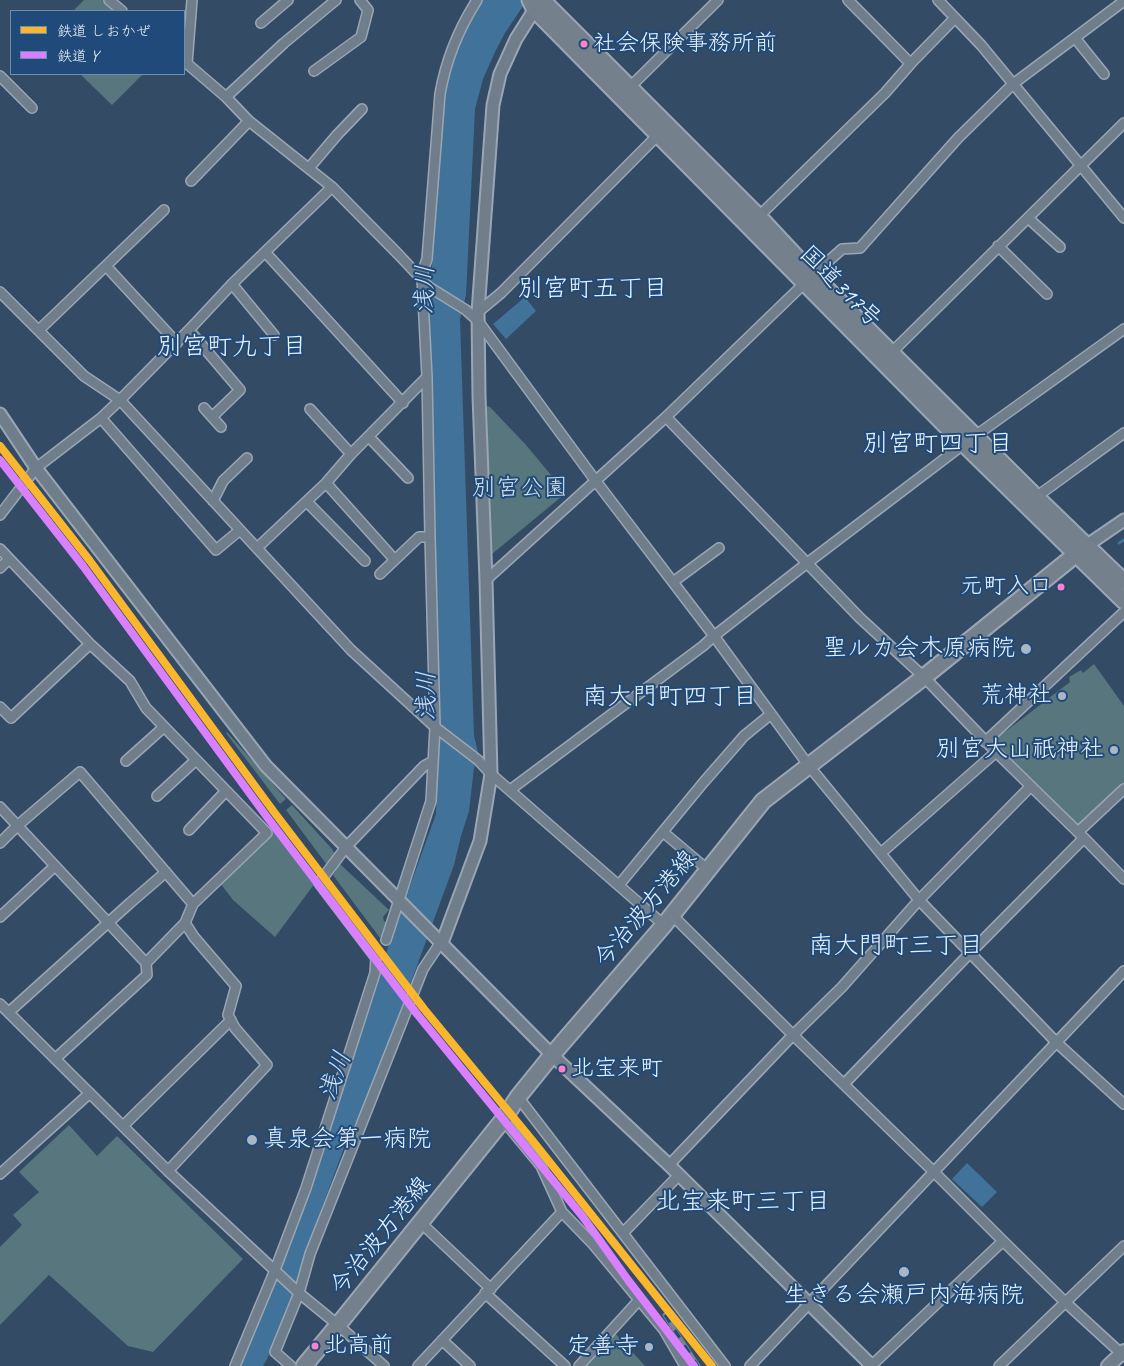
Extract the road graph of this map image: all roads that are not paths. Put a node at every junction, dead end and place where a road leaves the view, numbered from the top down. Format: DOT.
graph roads {
  1 [pos="109,0"];
  2 [pos="192,0"];
  3 [pos="288,0"];
  4 [pos="336,0"];
  5 [pos="360,0"];
  6 [pos="477,0"];
  7 [pos="848,0"];
  8 [pos="938,0"];
  9 [pos="1124,1"];
  10 [pos="537,2"];
  11 [pos="712,2"];
  12 [pos="121,10"];
  13 [pos="955,18"];
  14 [pos="261,23"];
  15 [pos="1075,38"];
  16 [pos="185,63"];
  17 [pos="910,63"];
  18 [pos="314,71"];
  19 [pos="1104,74"];
  20 [pos="0,76"];
  21 [pos="1013,84"];
  22 [pos="625,93"];
  23 [pos="226,97"];
  24 [pos="32,108"];
  25 [pos="362,109"];
  26 [pos="249,121"];
  27 [pos="1124,123"];
  28 [pos="663,131"];
  29 [pos="1080,166"];
  30 [pos="309,168"];
  31 [pos="191,181"];
  32 [pos="332,187"];
  33 [pos="164,210"];
  34 [pos="1028,218"];
  35 [pos="1124,218"];
  36 [pos="753,222"];
  37 [pos="998,246"];
  38 [pos="1060,247"];
  39 [pos="265,252"];
  40 [pos="106,266"];
  41 [pos="809,278"];
  42 [pos="422,279"];
  43 [pos="232,284"];
  44 [pos="0,292"];
  45 [pos="1047,294"];
  46 [pos="474,314"];
  47 [pos="1124,329"];
  48 [pos="38,330"];
  49 [pos="190,330"];
  50 [pos="274,335"];
  51 [pos="177,343"];
  52 [pos="886,357"];
  53 [pos="427,377"];
  54 [pos="120,400"];
  55 [pos="402,403"];
  56 [pos="204,408"];
  57 [pos="310,409"];
  58 [pos="0,414"];
  59 [pos="212,417"];
  60 [pos="666,417"];
  61 [pos="101,418"];
  62 [pos="221,427"];
  63 [pos="1124,434"];
  64 [pos="369,437"];
  65 [pos="970,441"];
  66 [pos="351,454"];
  67 [pos="247,458"];
  68 [pos="36,468"];
  69 [pos="408,478"];
  70 [pos="595,480"];
  71 [pos="326,483"];
  72 [pos="1036,497"];
  73 [pos="213,501"];
  74 [pos="308,502"];
  75 [pos="0,515"];
  76 [pos="1124,520"];
  77 [pos="240,530"];
  78 [pos="430,537"];
  79 [pos="257,548"];
  80 [pos="719,548"];
  81 [pos="0,549"];
  82 [pos="1081,550"];
  83 [pos="9,558"];
  84 [pos="394,559"];
  85 [pos="365,561"];
  86 [pos="806,564"];
  87 [pos="0,568"];
  88 [pos="380,574"];
  89 [pos="486,580"];
  90 [pos="673,582"];
  91 [pos="1124,582"];
  92 [pos="1124,601"];
  93 [pos="1124,612"];
  94 [pos="714,636"];
  95 [pos="90,644"];
  96 [pos="924,677"];
  97 [pos="0,706"];
  98 [pos="771,714"];
  99 [pos="164,727"];
  100 [pos="437,729"];
  101 [pos="985,742"];
  102 [pos="996,752"];
  103 [pos="196,760"];
  104 [pos="126,761"];
  105 [pos="433,762"];
  106 [pos="809,766"];
  107 [pos="492,774"];
  108 [pos="1031,786"];
  109 [pos="1124,789"];
  110 [pos="510,790"];
  111 [pos="226,791"];
  112 [pos="157,796"];
  113 [pos="0,807"];
  114 [pos="17,826"];
  115 [pos="189,830"];
  116 [pos="662,832"];
  117 [pos="1081,835"];
  118 [pos="0,843"];
  119 [pos="346,847"];
  120 [pos="880,853"];
  121 [pos="55,866"];
  122 [pos="708,870"];
  123 [pos="166,872"];
  124 [pos="1124,879"];
  125 [pos="619,885"];
  126 [pos="919,900"];
  127 [pos="400,901"];
  128 [pos="193,904"];
  129 [pos="0,917"];
  130 [pos="668,920"];
  131 [pos="108,922"];
  132 [pos="185,923"];
  133 [pos="386,940"];
  134 [pos="441,942"];
  135 [pos="970,952"];
  136 [pos="146,963"];
  137 [pos="1124,971"];
  138 [pos="0,1004"];
  139 [pos="9,1012"];
  140 [pos="230,1020"];
  141 [pos="792,1035"];
  142 [pos="1058,1042"];
  143 [pos="552,1055"];
  144 [pos="55,1058"];
  145 [pos="844,1084"];
  146 [pos="90,1093"];
  147 [pos="518,1098"];
  148 [pos="1124,1104"];
  149 [pos="503,1120"];
  150 [pos="123,1126"];
  151 [pos="669,1165"];
  152 [pos="168,1171"];
  153 [pos="934,1172"];
  154 [pos="0,1174"];
  155 [pos="679,1175"];
  156 [pos="562,1212"];
  157 [pos="420,1222"];
  158 [pos="623,1233"];
  159 [pos="1003,1241"];
  160 [pos="1124,1246"];
  161 [pos="276,1272"];
  162 [pos="488,1291"];
  163 [pos="299,1293"];
  164 [pos="639,1300"];
  165 [pos="1066,1302"];
  166 [pos="808,1303"];
  167 [pos="338,1325"];
  168 [pos="442,1340"];
  169 [pos="1123,1353"];
  170 [pos="235,1366"];
  171 [pos="291,1366"];
  172 [pos="304,1366"];
  173 [pos="384,1366"];
  174 [pos="418,1366"];
  175 [pos="470,1366"];
  176 [pos="565,1366"];
  177 [pos="579,1366"];
  178 [pos="685,1366"];
  179 [pos="725,1366"];
  180 [pos="750,1366"];
  181 [pos="872,1366"];
  182 [pos="999,1366"];
  183 [pos="1108,1366"];
  1 -- 12 [label="street"];
  2 -- 16 [label="street"];
  3 -- 14 [label="street"];
  4 -- 23 [label="street"];
  5 -- 18 [label="street"];
  6 -- 42 [label="street"];
  7 -- 17 [label="street"];
  8 -- 13 [label="street"];
  9 -- 15 [label="street"];
  10 -- 22 [label="main road, 国道317号"];
  10 -- 46 [label="street"];
  11 -- 22 [label="street"];
  13 -- 17 [label="street"];
  13 -- 21 [label="street"];
  15 -- 19 [label="street"];
  15 -- 21 [label="street"];
  16 -- 23 [label="street"];
  17 -- 36 [label="street"];
  20 -- 24 [label="street"];
  21 -- 29 [label="street"];
  21 -- 41 [label="street"];
  22 -- 28 [label="main road, 国道317号"];
  23 -- 26 [label="street"];
  25 -- 30 [label="street"];
  26 -- 30 [label="street"];
  26 -- 31 [label="street"];
  27 -- 29 [label="street"];
  28 -- 36 [label="main road, 国道317号"];
  28 -- 46 [label="street"];
  29 -- 34 [label="street"];
  29 -- 35 [label="street"];
  30 -- 32 [label="street"];
  32 -- 39 [label="street"];
  32 -- 42 [label="street"];
  33 -- 40 [label="street"];
  34 -- 37 [label="street"];
  34 -- 38 [label="street"];
  36 -- 41 [label="main road, 国道317号"];
  37 -- 45 [label="street"];
  37 -- 52 [label="street"];
  39 -- 43 [label="street"];
  39 -- 55 [label="street"];
  40 -- 48 [label="street"];
  40 -- 51 [label="street"];
  41 -- 52 [label="main road, 国道317号"];
  41 -- 60 [label="street"];
  42 -- 46 [label="street"];
  42 -- 53 [label="street"];
  43 -- 49 [label="street"];
  43 -- 50 [label="street"];
  44 -- 48 [label="street"];
  46 -- 70 [label="street"];
  46 -- 89 [label="street"];
  47 -- 65 [label="street"];
  48 -- 54 [label="street"];
  49 -- 51 [label="street"];
  49 -- 59 [label="street"];
  51 -- 54 [label="street"];
  52 -- 65 [label="main road, 国道317号"];
  53 -- 55 [label="street"];
  53 -- 78 [label="street"];
  54 -- 61 [label="street"];
  54 -- 73 [label="street"];
  55 -- 64 [label="street"];
  56 -- 59 [label="street"];
  57 -- 66 [label="street"];
  58 -- 68 [label="street"];
  59 -- 62 [label="street"];
  60 -- 70 [label="street"];
  60 -- 86 [label="street"];
  61 -- 68 [label="street"];
  61 -- 77 [label="street"];
  63 -- 72 [label="street"];
  64 -- 66 [label="street"];
  64 -- 69 [label="street"];
  65 -- 72 [label="main road, 国道317号"];
  65 -- 82 [label="main road, 国道317号"];
  65 -- 86 [label="street"];
  66 -- 71 [label="street"];
  67 -- 73 [label="street"];
  68 -- 75 [label="street"];
  68 -- 119 [label="street"];
  70 -- 89 [label="street"];
  70 -- 90 [label="street"];
  71 -- 74 [label="street"];
  71 -- 84 [label="street"];
  72 -- 82 [label="main road, 国道317号"];
  73 -- 77 [label="street"];
  74 -- 79 [label="street"];
  74 -- 85 [label="street"];
  76 -- 82 [label="street"];
  77 -- 79 [label="street"];
  78 -- 84 [label="street"];
  78 -- 100 [label="street"];
  79 -- 100 [label="street"];
  80 -- 90 [label="street"];
  81 -- 83 [label="street"];
  82 -- 91 [label="main road, 国道317号"];
  82 -- 92 [label="main road, 国道317号"];
  82 -- 96 [label="main road, 今治波方港線"];
  83 -- 87 [label="street"];
  83 -- 95 [label="street"];
  84 -- 88 [label="street"];
  86 -- 94 [label="street"];
  86 -- 96 [label="street"];
  89 -- 107 [label="street"];
  90 -- 94 [label="street"];
  93 -- 101 [label="street"];
  94 -- 98 [label="street"];
  94 -- 110 [label="street"];
  95 -- 97 [label="street"];
  95 -- 99 [label="street"];
  96 -- 101 [label="street"];
  96 -- 106 [label="main road, 今治波方港線"];
  98 -- 106 [label="street"];
  98 -- 116 [label="street"];
  99 -- 103 [label="street"];
  99 -- 104 [label="street"];
  100 -- 105 [label="street"];
  100 -- 107 [label="street"];
  101 -- 102 [label="street"];
  102 -- 108 [label="street"];
  102 -- 120 [label="street"];
  103 -- 111 [label="street"];
  103 -- 112 [label="street"];
  105 -- 119 [label="street"];
  105 -- 127 [label="street"];
  106 -- 120 [label="street"];
  106 -- 122 [label="main road, 今治波方港線"];
  107 -- 110 [label="street"];
  107 -- 134 [label="street"];
  108 -- 117 [label="street"];
  108 -- 126 [label="street"];
  109 -- 117 [label="street"];
  110 -- 125 [label="street"];
  111 -- 115 [label="street"];
  111 -- 128 [label="street"];
  113 -- 114 [label="street"];
  114 -- 118 [label="street"];
  114 -- 121 [label="street"];
  114 -- 123 [label="street"];
  116 -- 122 [label="street"];
  116 -- 125 [label="street"];
  117 -- 124 [label="street"];
  117 -- 135 [label="street"];
  119 -- 127 [label="street"];
  119 -- 161 [label="street"];
  120 -- 126 [label="street"];
  121 -- 129 [label="street"];
  121 -- 131 [label="street"];
  122 -- 130 [label="main road, 今治波方港線"];
  123 -- 128 [label="street"];
  123 -- 131 [label="street"];
  125 -- 130 [label="street"];
  126 -- 135 [label="street"];
  126 -- 141 [label="street"];
  127 -- 133 [label="street"];
  127 -- 134 [label="street"];
  128 -- 132 [label="street"];
  130 -- 141 [label="street"];
  130 -- 143 [label="main road, 今治波方港線"];
  131 -- 136 [label="street"];
  131 -- 139 [label="street"];
  132 -- 136 [label="street"];
  132 -- 140 [label="street"];
  134 -- 143 [label="street"];
  134 -- 163 [label="street"];
  135 -- 142 [label="street"];
  135 -- 145 [label="street"];
  136 -- 144 [label="street"];
  137 -- 142 [label="street"];
  138 -- 139 [label="street"];
  139 -- 144 [label="street"];
  140 -- 150 [label="street"];
  140 -- 152 [label="street"];
  141 -- 145 [label="street"];
  141 -- 151 [label="street"];
  142 -- 148 [label="street"];
  142 -- 153 [label="street"];
  143 -- 147 [label="main road, 今治波方港線"];
  143 -- 151 [label="street"];
  144 -- 146 [label="street"];
  145 -- 153 [label="street"];
  146 -- 150 [label="street"];
  146 -- 154 [label="street"];
  147 -- 149 [label="main road, 今治波方港線"];
  147 -- 158 [label="street"];
  149 -- 156 [label="street"];
  149 -- 157 [label="main road, 今治波方港線"];
  150 -- 152 [label="street"];
  151 -- 155 [label="street"];
  152 -- 161 [label="street"];
  153 -- 159 [label="street"];
  153 -- 166 [label="street"];
  155 -- 158 [label="street"];
  155 -- 166 [label="street"];
  156 -- 162 [label="street"];
  156 -- 164 [label="street"];
  157 -- 162 [label="street"];
  157 -- 167 [label="main road, 今治波方港線"];
  158 -- 179 [label="street"];
  159 -- 165 [label="street"];
  159 -- 181 [label="street"];
  160 -- 165 [label="street"];
  161 -- 163 [label="street"];
  161 -- 170 [label="street"];
  162 -- 168 [label="street"];
  162 -- 176 [label="street"];
  163 -- 167 [label="street"];
  163 -- 171 [label="street"];
  164 -- 177 [label="street"];
  164 -- 178 [label="street"];
  165 -- 169 [label="street"];
  165 -- 182 [label="street"];
  166 -- 180 [label="street"];
  166 -- 181 [label="street"];
  167 -- 172 [label="main road, 今治波方港線"];
  167 -- 173 [label="street"];
  168 -- 174 [label="street"];
  168 -- 175 [label="street"];
  169 -- 183 [label="main road"];
}
